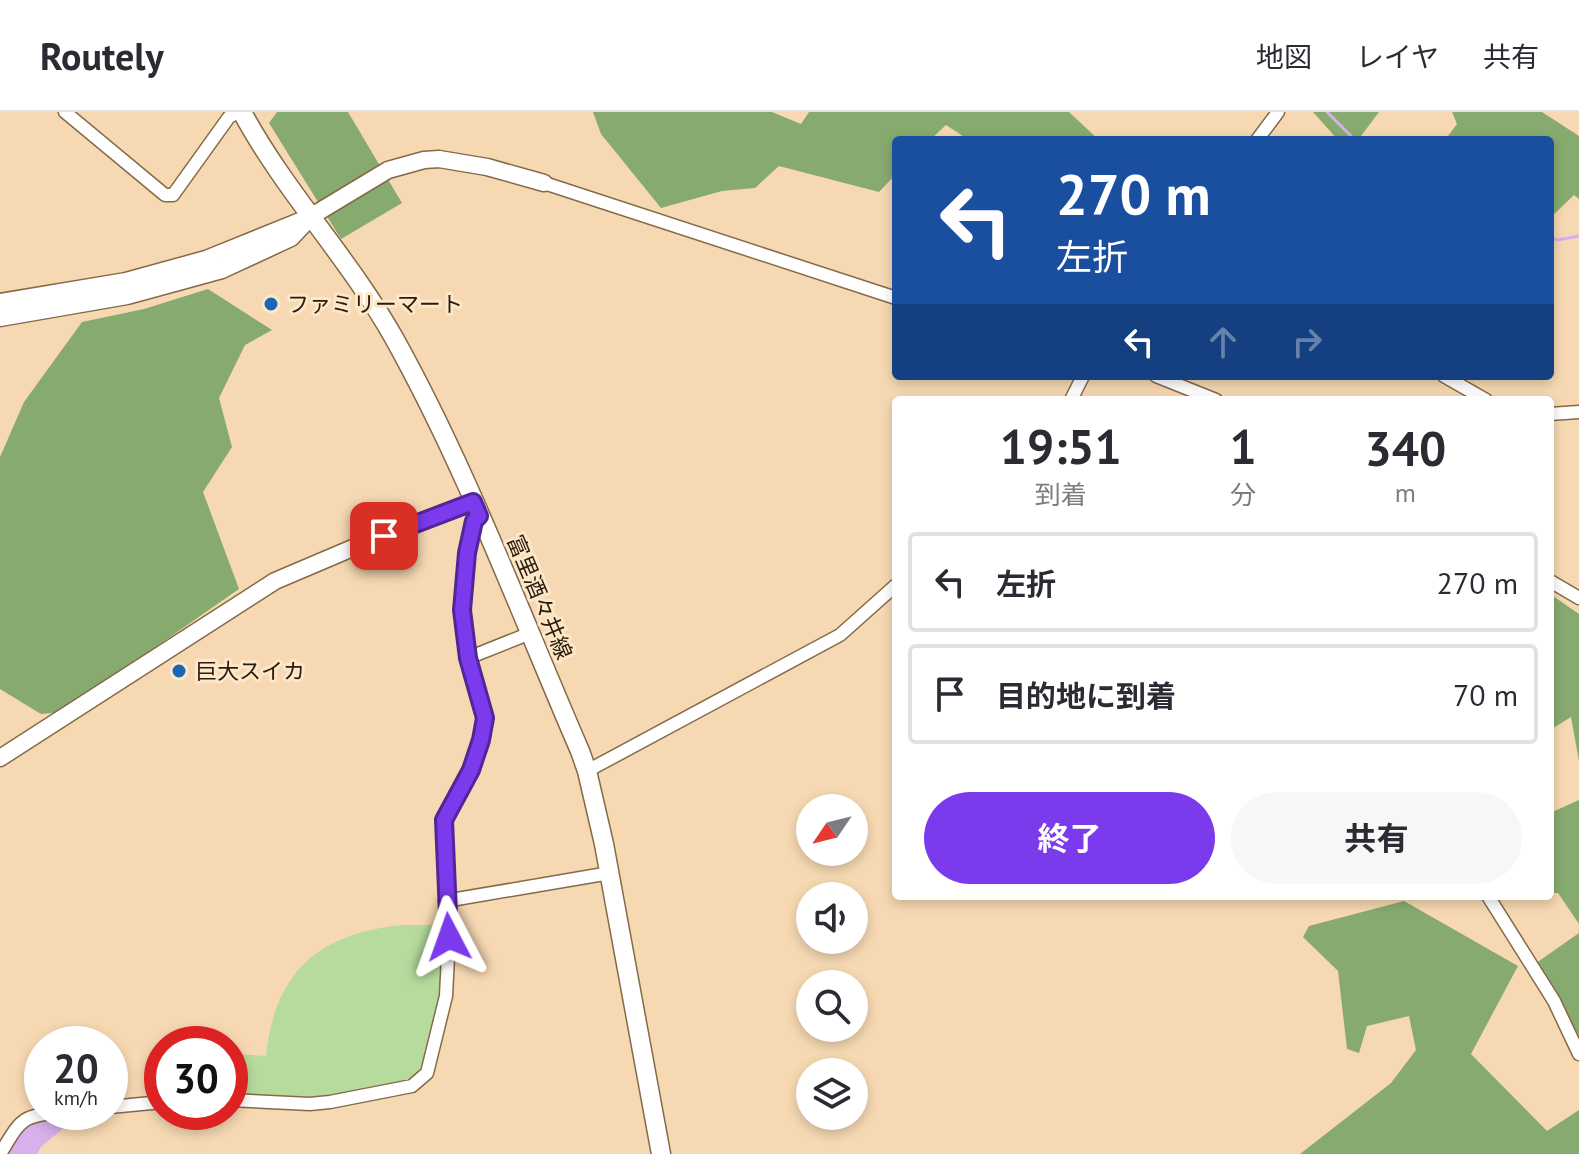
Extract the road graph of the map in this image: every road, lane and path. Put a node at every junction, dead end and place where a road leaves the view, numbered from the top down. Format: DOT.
graph roads {
  1 [pos="65,112"];
  2 [pos="240,112"];
  3 [pos="1278,112"];
  4 [pos="1260,136"];
  5 [pos="544,183"];
  6 [pos="310,217"];
  7 [pos="892,297"];
  8 [pos="0,302"];
  9 [pos="0,318"];
  10 [pos="1166,380"];
  11 [pos="1451,380"];
  12 [pos="1206,396"];
  13 [pos="1479,396"];
  14 [pos="1579,412"];
  15 [pos="1554,414"];
  16 [pos="476,509"];
  17 [pos="1554,583"];
  18 [pos="892,589"];
  19 [pos="1579,598"];
  20 [pos="528,634"];
  21 [pos="468,658"];
  22 [pos="0,758"];
  23 [pos="587,771"];
  24 [pos="610,873"];
  25 [pos="1491,900"];
  26 [pos="445,901"];
  27 [pos="1579,1054"];
  28 [pos="248,1101"];
  29 [pos="24,1119"];
  30 [pos="0,1154"];
  31 [pos="661,1154"];
  1 -- 2 [label="street"];
  2 -- 6 [label="main road, 富里酒々井線"];
  3 -- 4 [label="street"];
  5 -- 6 [label="street"];
  5 -- 7 [label="street"];
  6 -- 8 [label="street"];
  6 -- 9 [label="street"];
  6 -- 16 [label="main road, 富里酒々井線"];
  10 -- 12 [label="street"];
  11 -- 13 [label="street"];
  14 -- 15 [label="street"];
  16 -- 20 [label="main road, 富里酒々井線"];
  16 -- 21 [label="street"];
  16 -- 22 [label="street"];
  17 -- 19 [label="street"];
  18 -- 23 [label="street"];
  20 -- 21 [label="street"];
  20 -- 23 [label="main road, 富里酒々井線"];
  21 -- 26 [label="street"];
  23 -- 24 [label="main road, 富里酒々井線"];
  24 -- 26 [label="street"];
  24 -- 31 [label="main road, 富里酒々井線"];
  25 -- 27 [label="street"];
  26 -- 28 [label="street"];
  29 -- 30 [label="street"];
}
